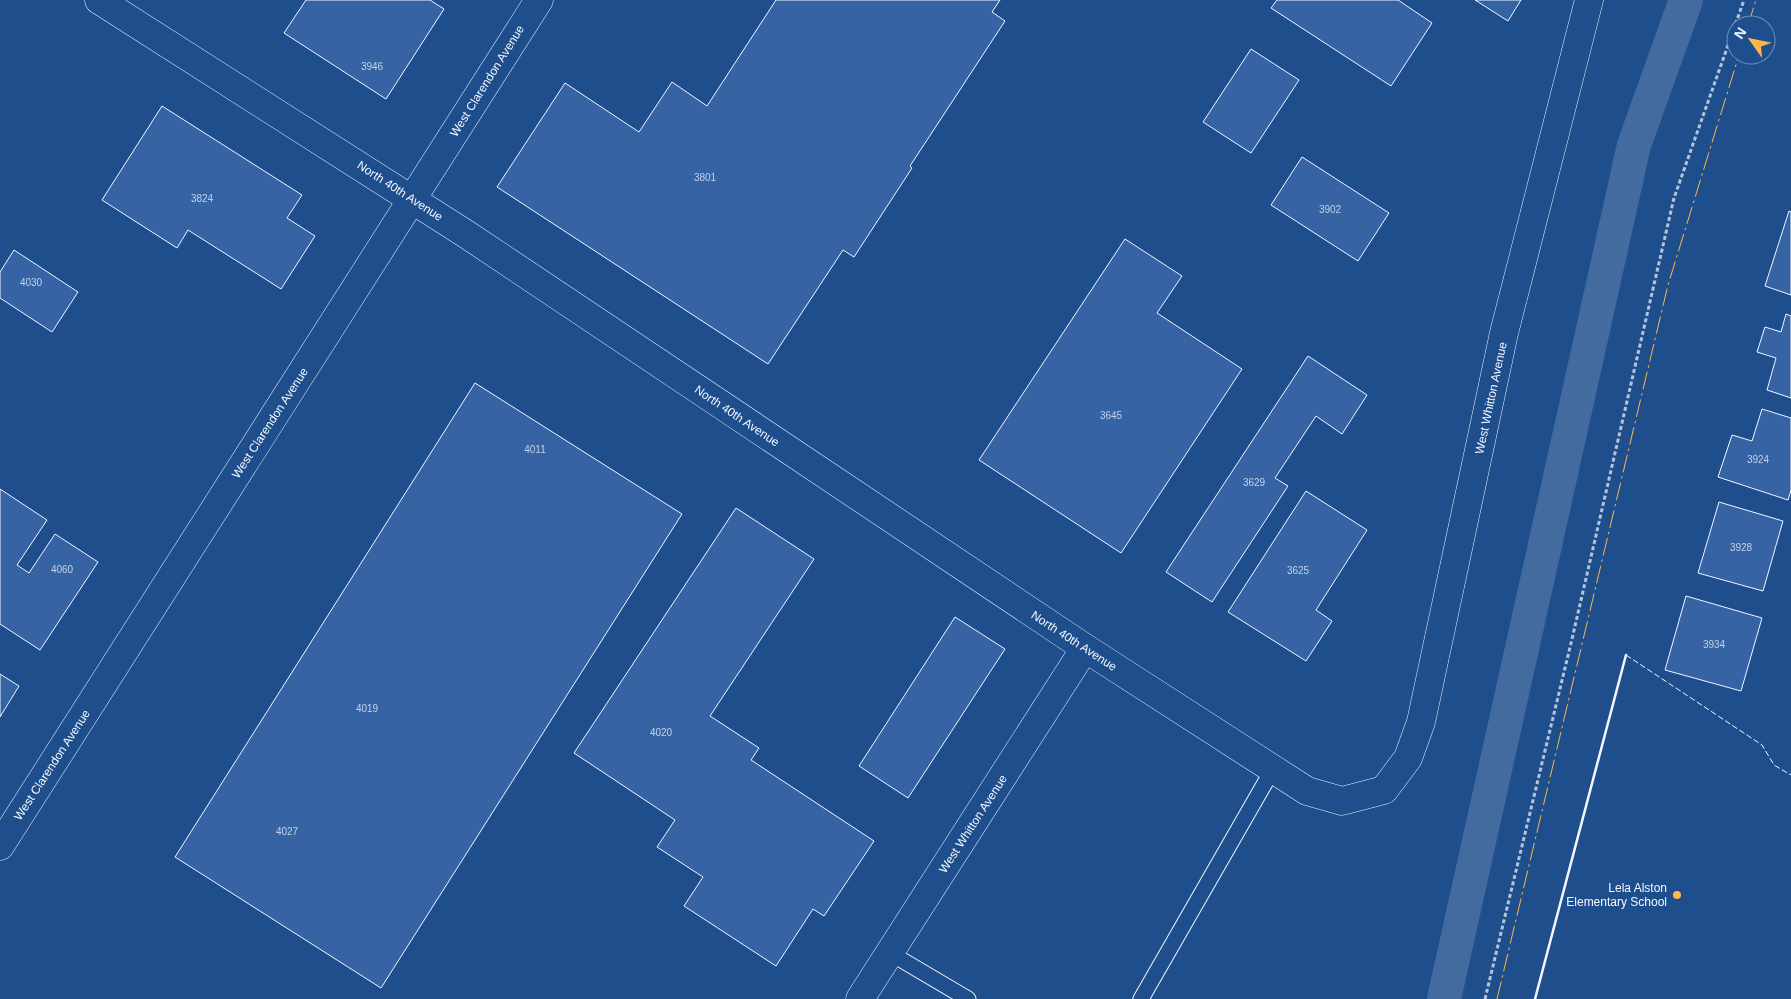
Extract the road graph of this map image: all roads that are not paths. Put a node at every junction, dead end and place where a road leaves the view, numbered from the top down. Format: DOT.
graph roads {
  1 [pos="99,0"];
  2 [pos="539,0"];
  3 [pos="1589,0"];
  4 [pos="412,199"];
  5 [pos="1085,648"];
  6 [pos="1274,769"];
  7 [pos="1384,790"];
  8 [pos="0,846"];
  9 [pos="890,953"];
  10 [pos="860,999"];
  11 [pos="968,999"];
  12 [pos="1141,999"];
  1 -- 4 [label="street, North 40th Avenue"];
  2 -- 4 [label="street, West Clarendon Avenue"];
  3 -- 7 [label="street, West Whitton Avenue"];
  4 -- 5 [label="street, North 40th Avenue"];
  4 -- 8 [label="street, West Clarendon Avenue"];
  5 -- 6 [label="street, North 40th Avenue"];
  5 -- 9 [label="street, West Whitton Avenue"];
  6 -- 7 [label="street, North 40th Avenue"];
  6 -- 12 [label="lane"];
  9 -- 10 [label="street, West Whitton Avenue"];
  9 -- 11 [label="lane"];
}
